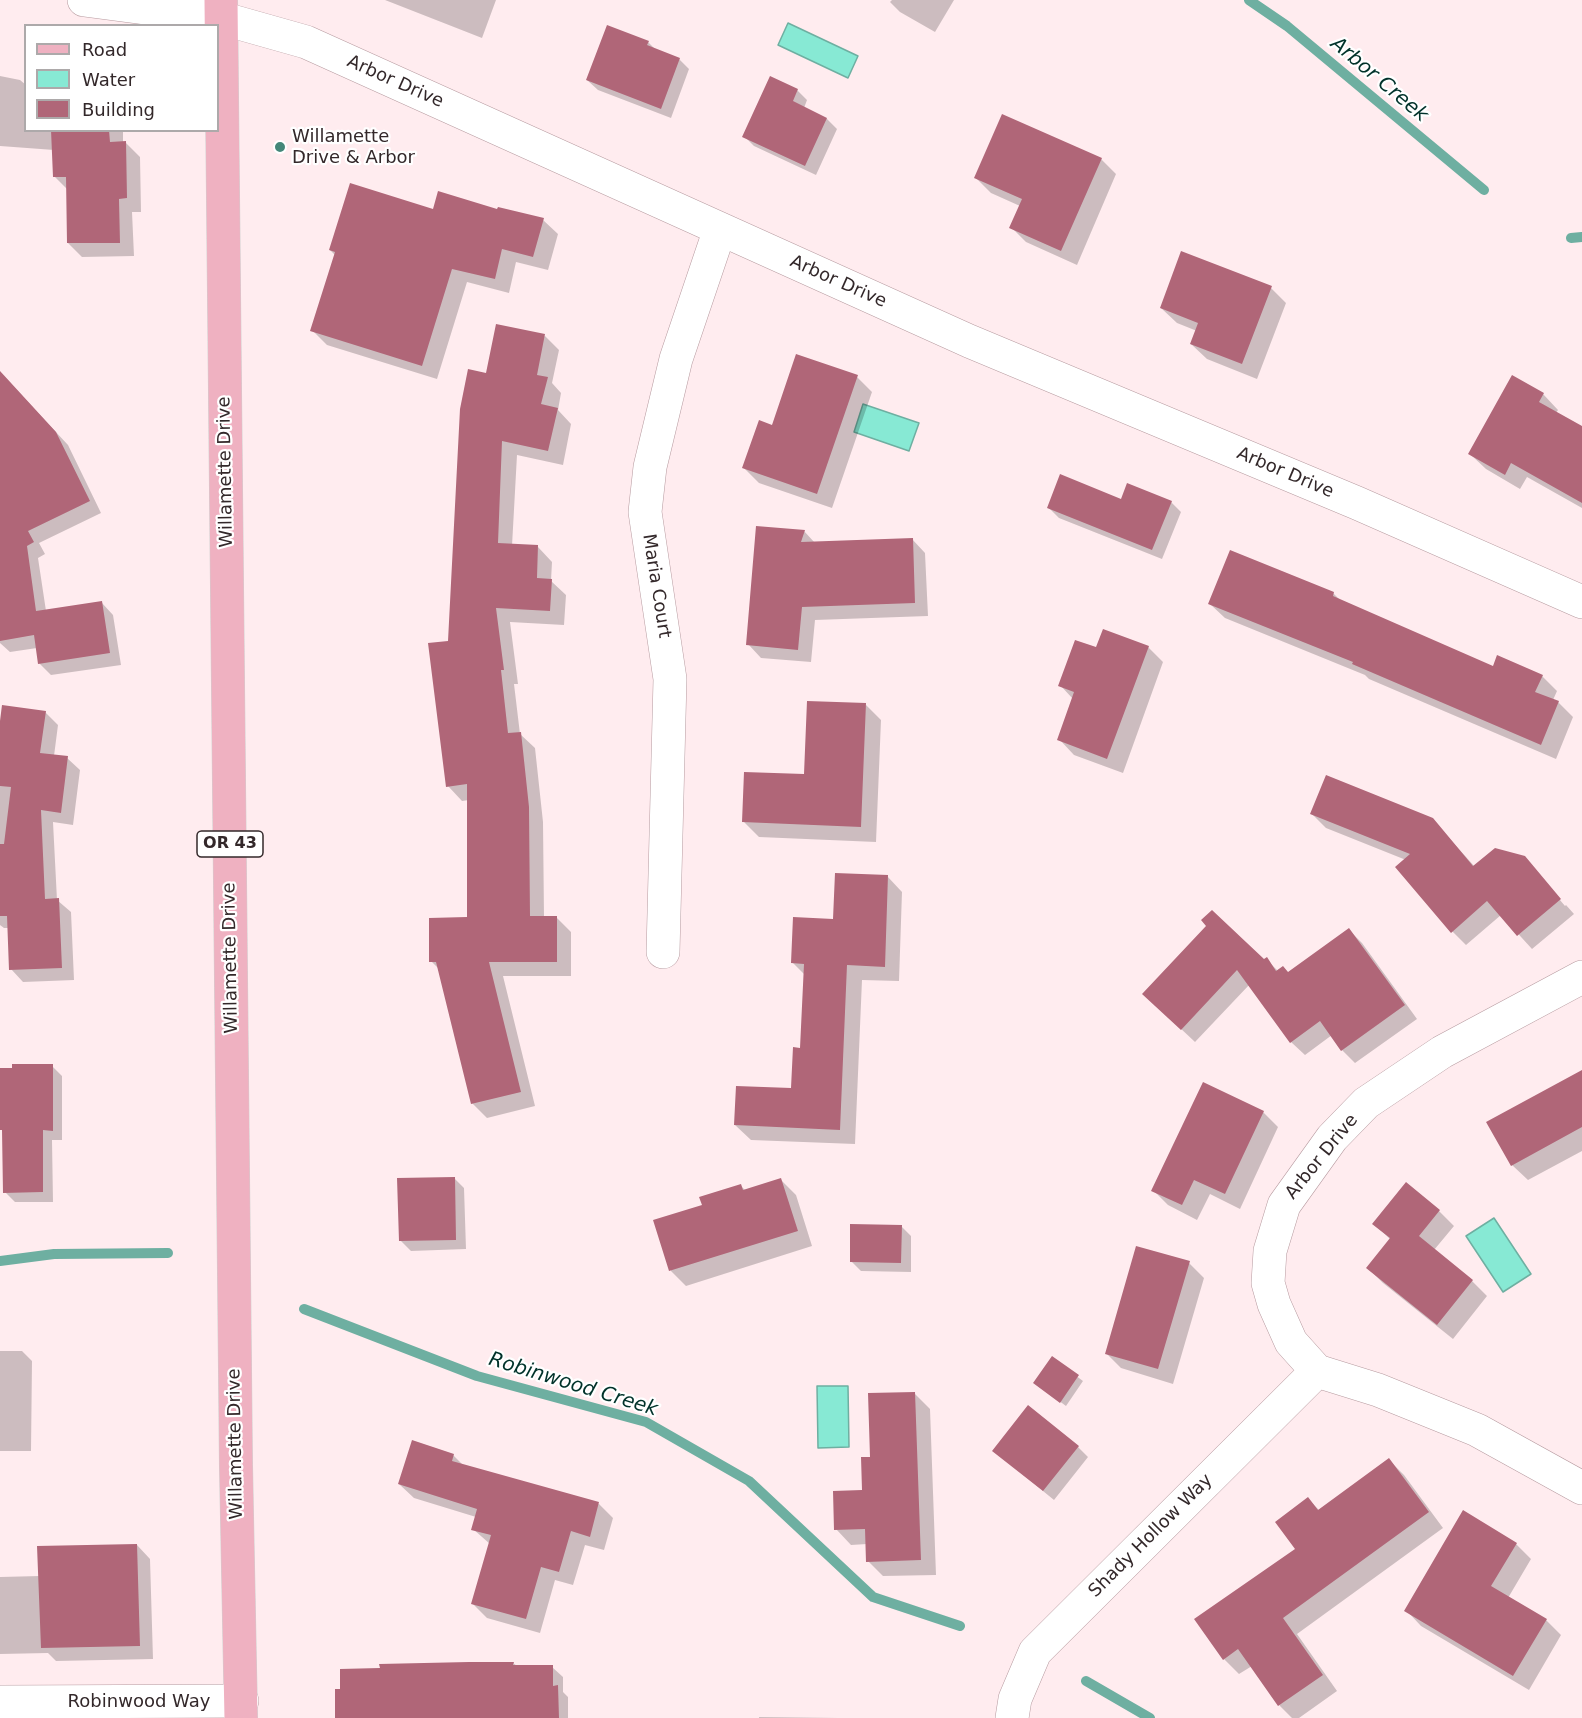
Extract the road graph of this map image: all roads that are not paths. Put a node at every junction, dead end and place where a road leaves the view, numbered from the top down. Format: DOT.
graph roads {
  1 [pos="84,0"];
  2 [pos="221,9"];
  3 [pos="720,229"];
  4 [pos="1582,602"];
  5 [pos="663,952"];
  6 [pos="1582,977"];
  7 [pos="1317,1371"];
  8 [pos="1582,1488"];
  9 [pos="0,1702"];
  10 [pos="242,1710"];
  11 [pos="1012,1718"];
  1 -- 2 [label="street, Arbor Drive"];
  2 -- 3 [label="street, Arbor Drive"];
  2 -- 10 [label="main road, Willamette Drive / OR 43"];
  3 -- 4 [label="street, Arbor Drive"];
  3 -- 5 [label="street, Maria Court"];
  6 -- 7 [label="street, Arbor Drive"];
  7 -- 8 [label="street"];
  7 -- 11 [label="street, Shady Hollow Way"];
  9 -- 10 [label="street, Robinwood Way"];
}
